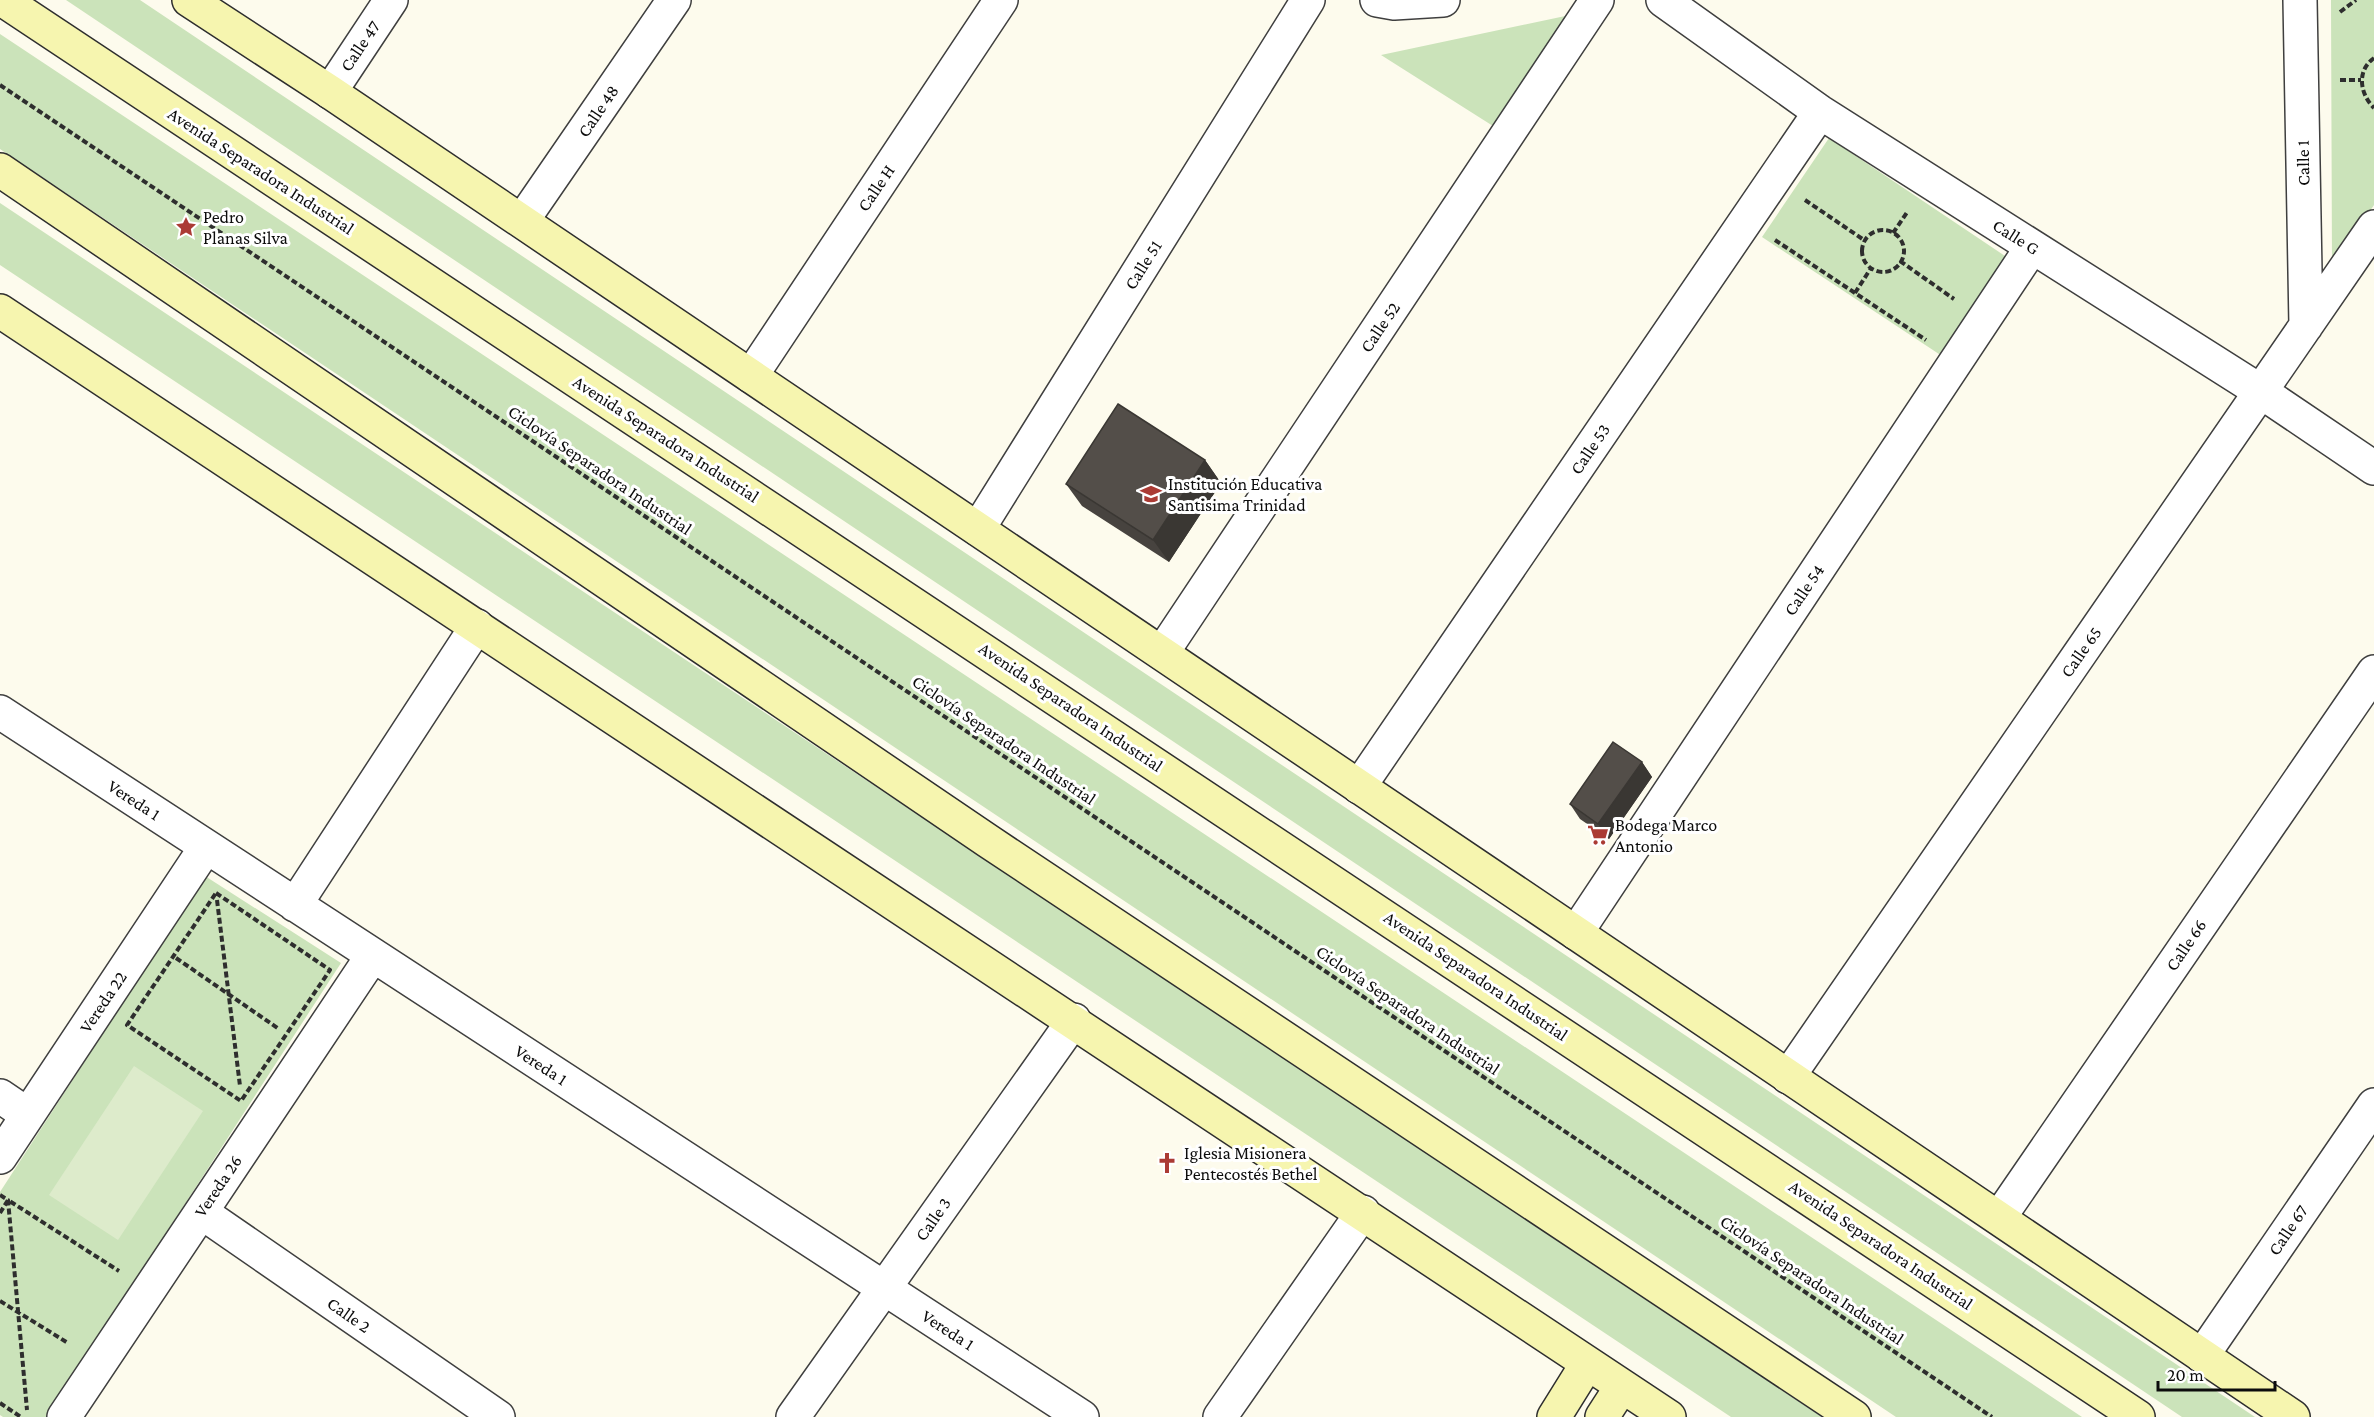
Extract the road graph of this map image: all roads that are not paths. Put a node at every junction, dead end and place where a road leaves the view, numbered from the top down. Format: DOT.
graph roads {
  1 [pos="3,0"];
  2 [pos="189,0"];
  3 [pos="391,0"];
  4 [pos="674,0"];
  5 [pos="1001,0"];
  6 [pos="1308,0"];
  7 [pos="1377,0"];
  8 [pos="1443,0"];
  9 [pos="1597,0"];
  10 [pos="1663,0"];
  11 [pos="2300,0"];
  12 [pos="330,92"];
  13 [pos="1820,112"];
  14 [pos="0,170"];
  15 [pos="522,222"];
  16 [pos="2374,226"];
  17 [pos="2032,247"];
  18 [pos="0,311"];
  19 [pos="2306,326"];
  20 [pos="751,376"];
  21 [pos="2260,391"];
  22 [pos="2374,468"];
  23 [pos="978,529"];
  24 [pos="477,626"];
  25 [pos="1162,653"];
  26 [pos="2374,672"];
  27 [pos="0,712"];
  28 [pos="1359,787"];
  29 [pos="207,847"];
  30 [pos="295,905"];
  31 [pos="1576,933"];
  32 [pos="373,955"];
  33 [pos="1074,1020"];
  34 [pos="1788,1077"];
  35 [pos="0,1096"];
  36 [pos="2374,1105"];
  37 [pos="28,1115"];
  38 [pos="0,1157"];
  39 [pos="201,1212"];
  40 [pos="1363,1212"];
  41 [pos="1999,1218"];
  42 [pos="884,1288"];
  43 [pos="2202,1356"];
  44 [pos="1587,1364"];
  45 [pos="1622,1386"];
  46 [pos="64,1417"];
  47 [pos="498,1417"];
  48 [pos="793,1417"];
  49 [pos="1083,1417"];
  50 [pos="1220,1417"];
  51 [pos="1554,1417"];
  52 [pos="1602,1417"];
  53 [pos="1669,1417"];
  54 [pos="1854,1417"];
  55 [pos="2138,1417"];
  56 [pos="2293,1417"];
  1 -- 55 [label="main road, Avenida Separadora Industrial"];
  2 -- 12 [label="main road"];
  3 -- 12 [label="street, Calle 47"];
  4 -- 15 [label="street, Calle 48"];
  5 -- 20 [label="street, Calle H"];
  6 -- 23 [label="street, Calle 51"];
  7 -- 8 [label="street"];
  9 -- 25 [label="street, Calle 52"];
  10 -- 13 [label="street, Calle G"];
  11 -- 19 [label="street, Calle 1"];
  12 -- 15 [label="main road"];
  13 -- 17 [label="street, Calle G"];
  13 -- 28 [label="street, Calle 53"];
  14 -- 54 [label="main road"];
  15 -- 20 [label="main road"];
  16 -- 19 [label="street, Calle 65"];
  17 -- 21 [label="street, Calle G"];
  17 -- 31 [label="street, Calle 54"];
  18 -- 24 [label="main road"];
  19 -- 21 [label="street, Calle 65"];
  20 -- 23 [label="main road"];
  21 -- 22 [label="street, Calle G"];
  21 -- 34 [label="street, Calle 65"];
  23 -- 25 [label="main road"];
  24 -- 30 [label="street"];
  24 -- 33 [label="main road"];
  25 -- 28 [label="main road"];
  26 -- 41 [label="street, Calle 66"];
  27 -- 29 [label="street, Vereda 1"];
  28 -- 31 [label="main road"];
  29 -- 30 [label="street, Vereda 1"];
  29 -- 37 [label="street, Vereda 22"];
  30 -- 32 [label="street, Vereda 1"];
  31 -- 34 [label="main road"];
  32 -- 39 [label="street, Vereda 26"];
  32 -- 42 [label="street, Vereda 1"];
  33 -- 40 [label="main road"];
  33 -- 42 [label="street, Calle 3"];
  34 -- 41 [label="main road"];
  35 -- 37 [label="street"];
  36 -- 43 [label="street, Calle 67"];
  37 -- 38 [label="street, Vereda 22"];
  39 -- 46 [label="street, Vereda 26"];
  39 -- 47 [label="street, Calle 2"];
  40 -- 44 [label="main road"];
  40 -- 50 [label="street"];
  41 -- 43 [label="main road"];
  42 -- 48 [label="street, Calle 3"];
  42 -- 49 [label="street, Vereda 1"];
  43 -- 56 [label="main road"];
  44 -- 45 [label="main road"];
  44 -- 51 [label="main road"];
  45 -- 52 [label="main road"];
  45 -- 53 [label="main road"];
}
